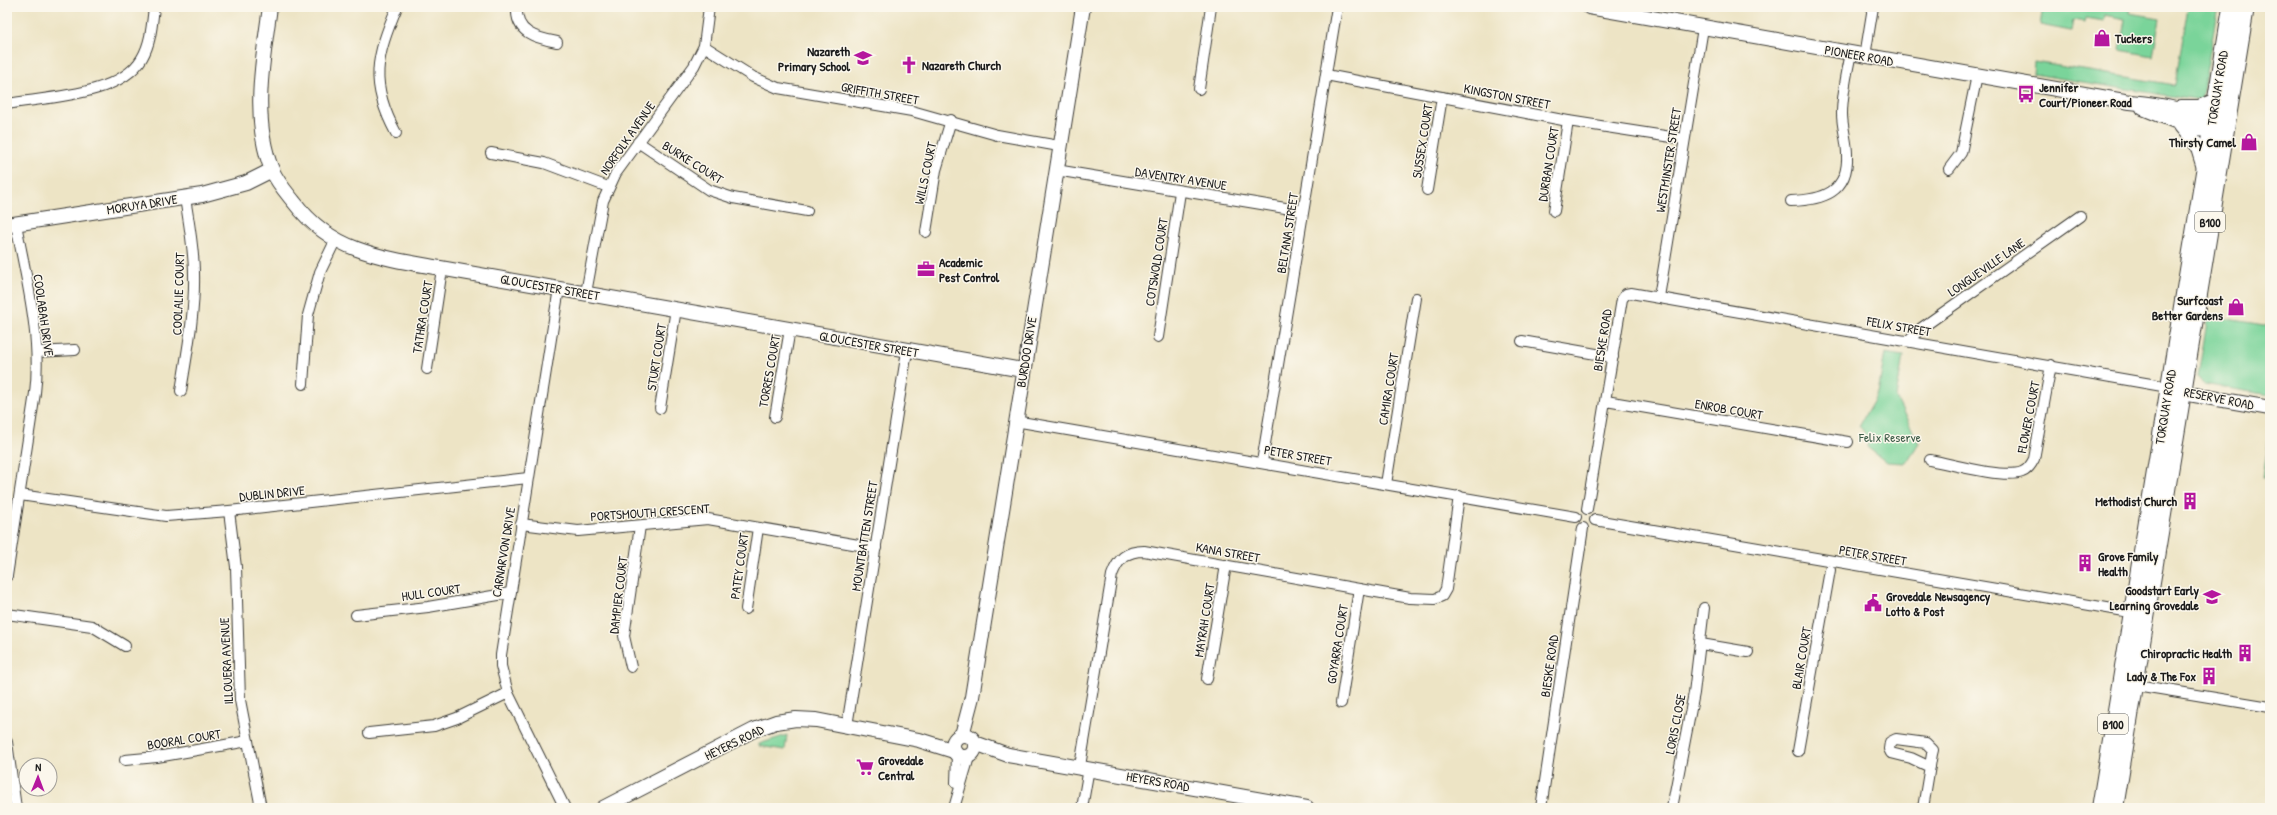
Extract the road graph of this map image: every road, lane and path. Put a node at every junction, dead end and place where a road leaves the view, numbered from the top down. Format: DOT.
graph roads {
  1 [pos="154,7"];
  2 [pos="270,7"];
  3 [pos="397,7"];
  4 [pos="517,7"];
  5 [pos="709,7"];
  6 [pos="1083,7"];
  7 [pos="1211,7"];
  8 [pos="1337,7"];
  9 [pos="1589,7"];
  10 [pos="1873,7"];
  11 [pos="2231,7"];
  12 [pos="2246,7"];
  13 [pos="1703,28"];
  14 [pos="558,42"];
  15 [pos="704,46"];
  16 [pos="1851,54"];
  17 [pos="1865,56"];
  18 [pos="1326,75"];
  19 [pos="1977,75"];
  20 [pos="1199,89"];
  21 [pos="1442,97"];
  22 [pos="2214,101"];
  23 [pos="7,104"];
  24 [pos="2171,113"];
  25 [pos="951,120"];
  26 [pos="1568,121"];
  27 [pos="2210,126"];
  28 [pos="2226,132"];
  29 [pos="396,133"];
  30 [pos="1684,139"];
  31 [pos="638,142"];
  32 [pos="1059,146"];
  33 [pos="2223,148"];
  34 [pos="491,153"];
  35 [pos="2204,168"];
  36 [pos="1949,169"];
  37 [pos="272,170"];
  38 [pos="1056,170"];
  39 [pos="608,187"];
  40 [pos="1427,190"];
  41 [pos="1180,192"];
  42 [pos="185,198"];
  43 [pos="1791,201"];
  44 [pos="807,211"];
  45 [pos="1303,211"];
  46 [pos="1554,211"];
  47 [pos="2080,216"];
  48 [pos="11,224"];
  49 [pos="926,232"];
  50 [pos="336,239"];
  51 [pos="442,269"];
  52 [pos="559,288"];
  53 [pos="586,293"];
  54 [pos="1626,294"];
  55 [pos="1659,297"];
  56 [pos="1416,298"];
  57 [pos="676,309"];
  58 [pos="790,329"];
  59 [pos="1158,337"];
  60 [pos="1908,340"];
  61 [pos="1522,341"];
  62 [pos="76,350"];
  63 [pos="907,351"];
  64 [pos="37,352"];
  65 [pos="1613,357"];
  66 [pos="2051,365"];
  67 [pos="426,369"];
  68 [pos="1023,370"];
  69 [pos="303,384"];
  70 [pos="2175,390"];
  71 [pos="181,391"];
  72 [pos="1606,401"];
  73 [pos="660,408"];
  74 [pos="2270,408"];
  75 [pos="775,417"];
  76 [pos="1015,421"];
  77 [pos="1848,442"];
  78 [pos="1930,460"];
  79 [pos="1262,462"];
  80 [pos="528,478"];
  81 [pos="1386,484"];
  82 [pos="20,495"];
  83 [pos="1459,496"];
  84 [pos="1586,509"];
  85 [pos="229,511"];
  86 [pos="1576,517"];
  87 [pos="1594,520"];
  88 [pos="522,524"];
  89 [pos="640,526"];
  90 [pos="758,528"];
  91 [pos="1583,528"];
  92 [pos="876,548"];
  93 [pos="1226,565"];
  94 [pos="1830,570"];
  95 [pos="7,576"];
  96 [pos="1359,589"];
  97 [pos="510,593"];
  98 [pos="746,608"];
  99 [pos="1704,608"];
  100 [pos="7,614"];
  101 [pos="2139,614"];
  102 [pos="356,615"];
  103 [pos="1701,644"];
  104 [pos="125,646"];
  105 [pos="1748,652"];
  106 [pos="631,667"];
  107 [pos="1207,679"];
  108 [pos="2127,684"];
  109 [pos="508,693"];
  110 [pos="1341,703"];
  111 [pos="2270,707"];
  112 [pos="844,726"];
  113 [pos="369,733"];
  114 [pos="248,741"];
  115 [pos="7,742"];
  116 [pos="965,746"];
  117 [pos="1798,751"];
  118 [pos="124,760"];
  119 [pos="1084,767"];
  120 [pos="1930,768"];
  121 [pos="16,808"];
  122 [pos="261,808"];
  123 [pos="565,808"];
  124 [pos="603,808"];
  125 [pos="954,808"];
  126 [pos="1082,808"];
  127 [pos="1307,808"];
  128 [pos="1541,808"];
  129 [pos="1672,808"];
  130 [pos="1923,808"];
  131 [pos="2100,808"];
  132 [pos="2115,808"];
  1 -- 23 [label="street"];
  2 -- 37 [label="street, GLOUCESTER STREET"];
  3 -- 29 [label="street"];
  4 -- 14 [label="street"];
  5 -- 15 [label="street, NORFOLK AVENUE"];
  6 -- 32 [label="street, BURDOO DRIVE"];
  7 -- 20 [label="street"];
  8 -- 18 [label="street, BELTANA STREET"];
  9 -- 13 [label="street, PIONEER ROAD"];
  10 -- 17 [label="street"];
  11 -- 22 [label="main road, TORQUAY ROAD / B100"];
  12 -- 28 [label="main road, TORQUAY ROAD / B100"];
  13 -- 16 [label="street, PIONEER ROAD"];
  13 -- 30 [label="street, WESTMINSTER STREET"];
  15 -- 25 [label="street, GRIFFITH STREET"];
  15 -- 31 [label="street, NORFOLK AVENUE"];
  16 -- 17 [label="street, PIONEER ROAD"];
  16 -- 43 [label="street"];
  17 -- 19 [label="street, PIONEER ROAD"];
  18 -- 21 [label="street, KINGSTON STREET"];
  18 -- 45 [label="street, BELTANA STREET"];
  19 -- 24 [label="street, PIONEER ROAD"];
  19 -- 36 [label="street"];
  21 -- 26 [label="street, KINGSTON STREET"];
  21 -- 40 [label="street, SUSSEX COURT"];
  22 -- 24 [label="street"];
  22 -- 27 [label="main road, TORQUAY ROAD / B100"];
  24 -- 27 [label="street, PIONEER ROAD"];
  24 -- 35 [label="street"];
  25 -- 32 [label="street, GRIFFITH STREET"];
  25 -- 49 [label="street, WILLS COURT"];
  26 -- 30 [label="street, KINGSTON STREET"];
  26 -- 46 [label="street, DURBAN COURT"];
  27 -- 28 [label="street, PIONEER ROAD"];
  27 -- 35 [label="main road, TORQUAY ROAD / B100"];
  28 -- 33 [label="main road, TORQUAY ROAD / B100"];
  30 -- 55 [label="street, WESTMINSTER STREET"];
  31 -- 39 [label="street, NORFOLK AVENUE"];
  31 -- 44 [label="street, BURKE COURT"];
  32 -- 38 [label="street, BURDOO DRIVE"];
  33 -- 35 [label="main road"];
  33 -- 70 [label="main road, TORQUAY ROAD / B100"];
  34 -- 39 [label="street"];
  35 -- 70 [label="main road, TORQUAY ROAD / B100"];
  37 -- 42 [label="street, MORUYA DRIVE"];
  37 -- 50 [label="street, GLOUCESTER STREET"];
  38 -- 41 [label="street, DAVENTRY AVENUE"];
  38 -- 68 [label="street, BURDOO DRIVE"];
  39 -- 53 [label="street, NORFOLK AVENUE"];
  41 -- 45 [label="street, DAVENTRY AVENUE"];
  41 -- 59 [label="street, COTSWOLD COURT"];
  42 -- 48 [label="street, MORUYA DRIVE"];
  42 -- 71 [label="street, COOLALIE COURT"];
  45 -- 79 [label="street, BELTANA STREET"];
  47 -- 60 [label="street, LONGUEVILLE LANE"];
  48 -- 64 [label="street, COOLABAH DRIVE"];
  50 -- 51 [label="street, GLOUCESTER STREET"];
  50 -- 69 [label="street"];
  51 -- 52 [label="street, GLOUCESTER STREET"];
  51 -- 67 [label="street, TATHRA COURT"];
  52 -- 53 [label="street, GLOUCESTER STREET"];
  52 -- 80 [label="street, CARNARVON DRIVE"];
  53 -- 57 [label="street, GLOUCESTER STREET"];
  54 -- 55 [label="street, FELIX STREET"];
  54 -- 65 [label="street, BIESKE ROAD"];
  55 -- 60 [label="street, FELIX STREET"];
  56 -- 81 [label="street, CAMIRA COURT"];
  57 -- 58 [label="street, GLOUCESTER STREET"];
  57 -- 73 [label="street, STURT COURT"];
  58 -- 63 [label="street, GLOUCESTER STREET"];
  58 -- 75 [label="street, TORRES COURT"];
  60 -- 66 [label="street, FELIX STREET"];
  61 -- 65 [label="street"];
  62 -- 64 [label="street"];
  63 -- 68 [label="street, GLOUCESTER STREET"];
  63 -- 92 [label="street, MOUNTBATTEN STREET"];
  64 -- 82 [label="street, COOLABAH DRIVE"];
  65 -- 72 [label="street, BIESKE ROAD"];
  66 -- 70 [label="street, FELIX STREET"];
  66 -- 78 [label="street, FLOWER COURT"];
  68 -- 76 [label="street, BURDOO DRIVE"];
  70 -- 74 [label="street, RESERVE ROAD"];
  70 -- 101 [label="main road, TORQUAY ROAD / B100"];
  72 -- 77 [label="street, ENROB COURT"];
  72 -- 84 [label="street, BIESKE ROAD"];
  76 -- 79 [label="street, PETER STREET"];
  76 -- 116 [label="street, BURDOO DRIVE"];
  79 -- 81 [label="street, PETER STREET"];
  80 -- 85 [label="street, DUBLIN DRIVE"];
  80 -- 88 [label="street, CARNARVON DRIVE"];
  81 -- 83 [label="street, PETER STREET"];
  82 -- 85 [label="street, DUBLIN DRIVE"];
  82 -- 95 [label="street, COOLABAH DRIVE"];
  83 -- 86 [label="street, PETER STREET"];
  83 -- 96 [label="street, KANA STREET"];
  84 -- 86 [label="street"];
  84 -- 87 [label="street"];
  85 -- 114 [label="street, ILLOUERA AVENUE"];
  86 -- 91 [label="street"];
  87 -- 91 [label="street"];
  87 -- 101 [label="street, PETER STREET"];
  88 -- 89 [label="street, PORTSMOUTH CRESCENT"];
  88 -- 97 [label="street, CARNARVON DRIVE"];
  89 -- 90 [label="street, PORTSMOUTH CRESCENT"];
  89 -- 106 [label="street, DAMPIER COURT"];
  90 -- 92 [label="street, PORTSMOUTH CRESCENT"];
  90 -- 98 [label="street, PATEY COURT"];
  91 -- 128 [label="street, BIESKE ROAD"];
  92 -- 112 [label="street, MOUNTBATTEN STREET"];
  93 -- 96 [label="street, KANA STREET"];
  93 -- 107 [label="street, MAYRAH COURT"];
  93 -- 119 [label="street, KANA STREET"];
  94 -- 117 [label="street, BLAIR COURT"];
  96 -- 110 [label="street, GOYARRA COURT"];
  97 -- 102 [label="street, HULL COURT"];
  97 -- 109 [label="street, CARNARVON DRIVE"];
  99 -- 103 [label="street, LORIS CLOSE"];
  100 -- 104 [label="street"];
  101 -- 108 [label="main road, TORQUAY ROAD / B100"];
  103 -- 105 [label="street"];
  103 -- 129 [label="street, LORIS CLOSE"];
  108 -- 111 [label="street"];
  108 -- 131 [label="main road, TORQUAY ROAD / B100"];
  108 -- 132 [label="main road, TORQUAY ROAD / B100"];
  109 -- 113 [label="street"];
  109 -- 123 [label="street, CARNARVON DRIVE"];
  112 -- 116 [label="street, HEYERS ROAD"];
  112 -- 124 [label="street, HEYERS ROAD"];
  114 -- 118 [label="street, BOORAL COURT"];
  114 -- 122 [label="street, ILLOUERA AVENUE"];
  115 -- 121 [label="street"];
  116 -- 119 [label="street, HEYERS ROAD"];
  116 -- 125 [label="street, BURDOO DRIVE"];
  119 -- 126 [label="street, KANA STREET"];
  119 -- 127 [label="street, HEYERS ROAD"];
  120 -- 130 [label="street"];
}
